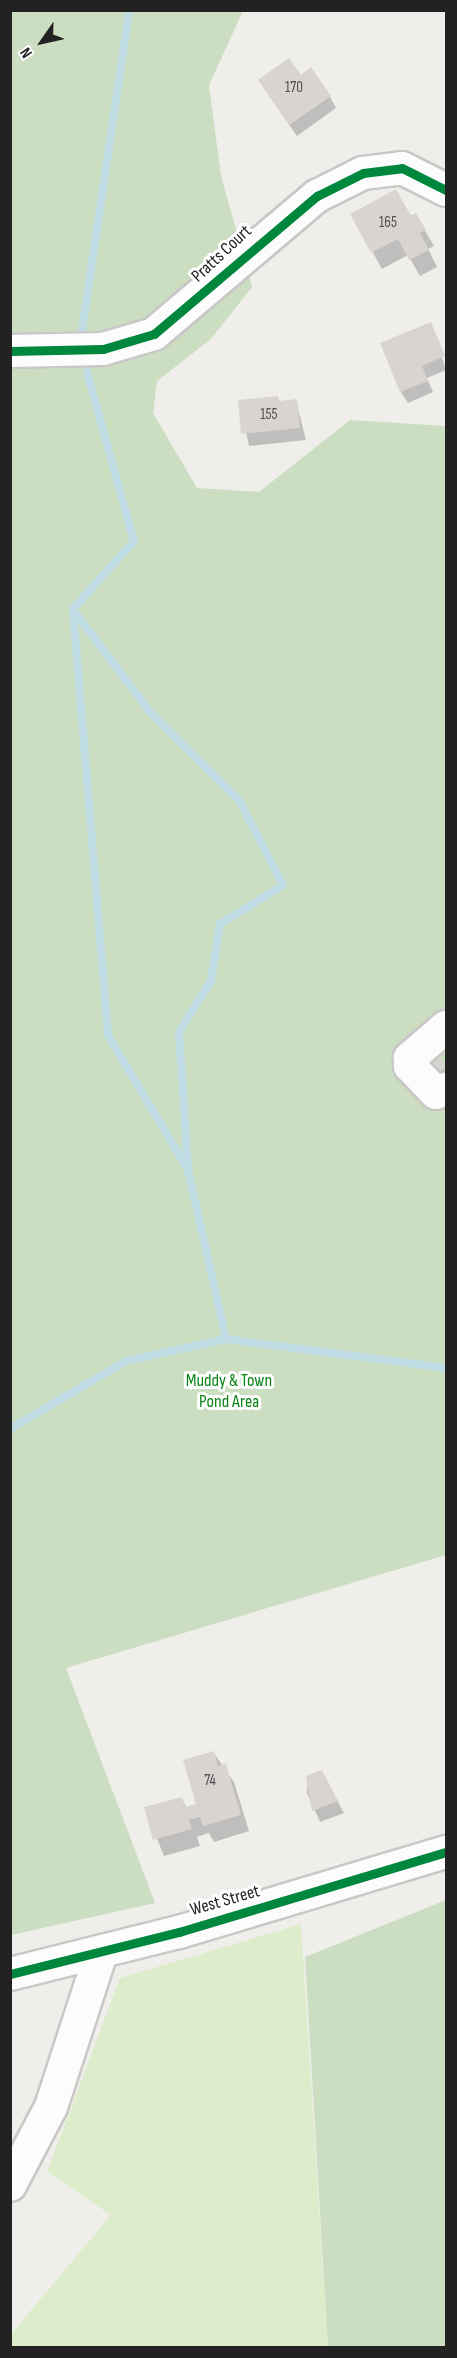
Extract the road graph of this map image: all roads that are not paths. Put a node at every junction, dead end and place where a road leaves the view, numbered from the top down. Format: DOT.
graph roads {
  1 [pos="447,190"];
  2 [pos="10,351"];
  3 [pos="447,1027"];
  4 [pos="447,1089"];
  5 [pos="447,1852"];
  6 [pos="100,1953"];
  7 [pos="10,1974"];
  8 [pos="10,2185"];
  1 -- 2 [label="street, Pratts Court"];
  3 -- 4 [label="street"];
  5 -- 6 [label="street, West Street"];
  6 -- 7 [label="street, West Street"];
  6 -- 8 [label="street"];
}
